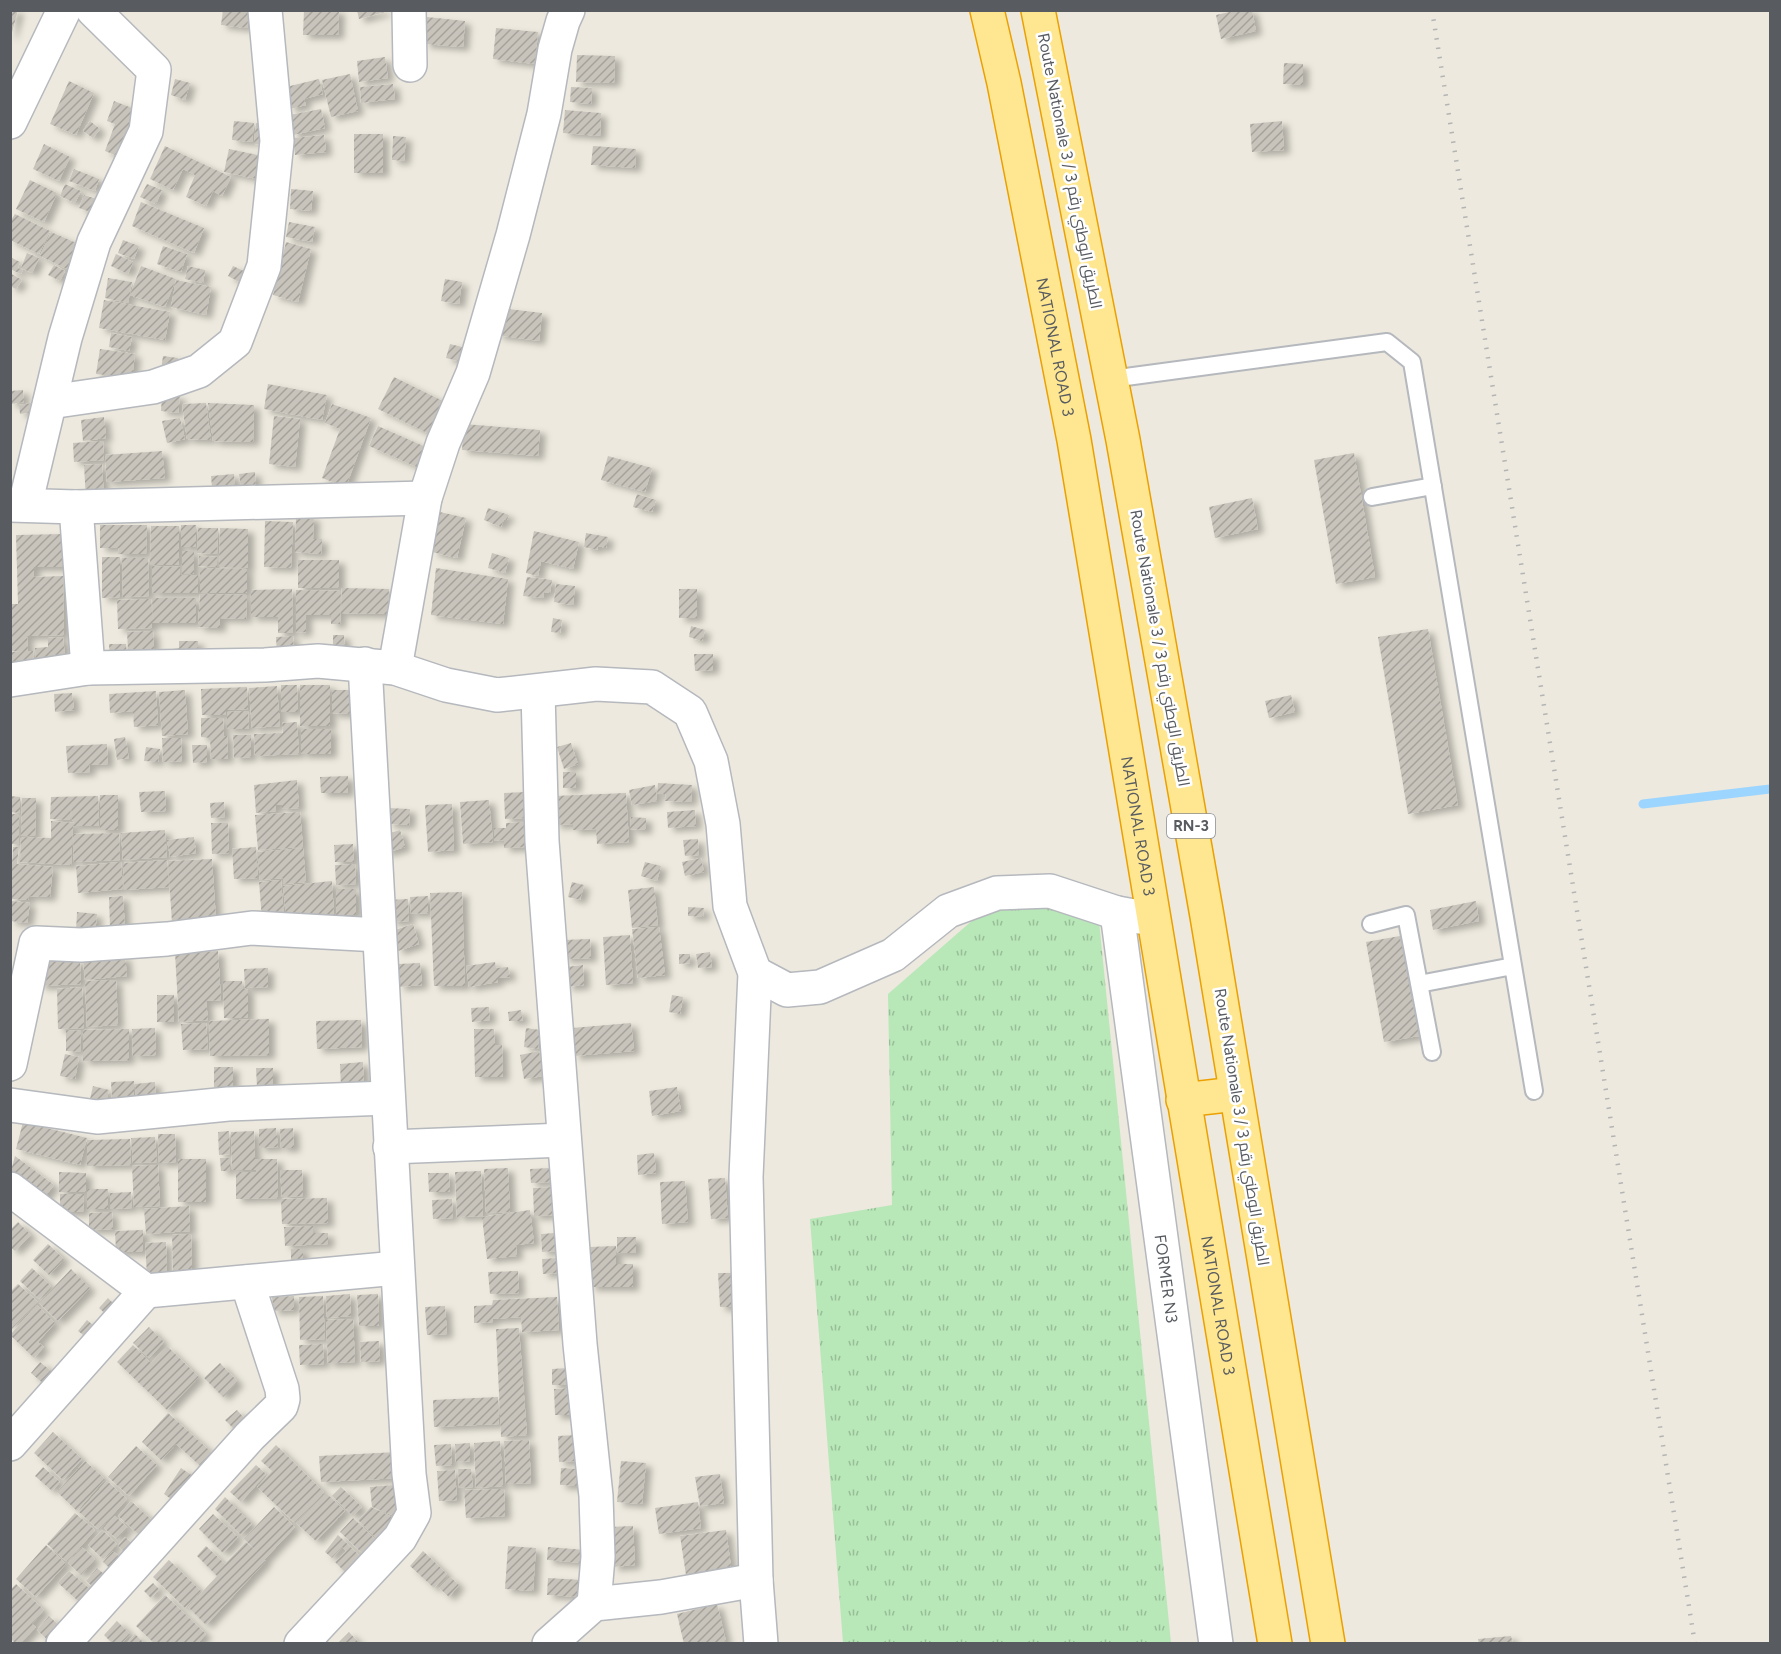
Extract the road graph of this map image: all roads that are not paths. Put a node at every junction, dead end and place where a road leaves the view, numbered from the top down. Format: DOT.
graph roads {
  1 [pos="64,10"];
  2 [pos="93,10"];
  3 [pos="266,10"];
  4 [pos="409,10"];
  5 [pos="568,10"];
  6 [pos="987,10"];
  7 [pos="1038,10"];
  8 [pos="410,65"];
  9 [pos="10,122"];
  10 [pos="1111,379"];
  11 [pos="50,402"];
  12 [pos="1433,486"];
  13 [pos="1372,497"];
  14 [pos="425,498"];
  15 [pos="18,505"];
  16 [pos="76,507"];
  17 [pos="380,666"];
  18 [pos="88,668"];
  19 [pos="10,680"];
  20 [pos="538,692"];
  21 [pos="1117,914"];
  22 [pos="1153,919"];
  23 [pos="1371,924"];
  24 [pos="379,935"];
  25 [pos="1513,966"];
  26 [pos="755,973"];
  27 [pos="1419,984"];
  28 [pos="1432,1052"];
  29 [pos="10,1064"];
  30 [pos="1534,1091"];
  31 [pos="1236,1094"];
  32 [pos="388,1098"];
  33 [pos="1183,1100"];
  34 [pos="10,1105"];
  35 [pos="564,1140"];
  36 [pos="390,1148"];
  37 [pos="10,1189"];
  38 [pos="397,1268"];
  39 [pos="248,1282"];
  40 [pos="146,1291"];
  41 [pos="10,1444"];
  42 [pos="756,1580"];
  43 [pos="594,1604"];
  44 [pos="63,1644"];
  45 [pos="301,1644"];
  46 [pos="549,1644"];
  47 [pos="761,1644"];
  48 [pos="1216,1644"];
  49 [pos="1275,1644"];
  50 [pos="1328,1644"];
  1 -- 9 [label="street"];
  2 -- 11 [label="street"];
  3 -- 11 [label="street"];
  4 -- 8 [label="street"];
  5 -- 14 [label="street"];
  6 -- 22 [label="highway, NATIONAL ROAD 3"];
  7 -- 10 [label="highway, Route Nationale 3 / الطريق الوطني رقم 3 / RN-3"];
  10 -- 12 [label="lane"];
  10 -- 31 [label="highway, Route Nationale 3 / الطريق الوطني رقم 3 / RN-3"];
  11 -- 15 [label="street"];
  12 -- 13 [label="lane"];
  12 -- 25 [label="lane"];
  14 -- 16 [label="street"];
  14 -- 17 [label="street"];
  15 -- 16 [label="street"];
  16 -- 18 [label="street"];
  17 -- 18 [label="street"];
  17 -- 20 [label="street"];
  17 -- 24 [label="street"];
  18 -- 19 [label="street"];
  20 -- 26 [label="street"];
  20 -- 35 [label="street"];
  21 -- 22 [label="street"];
  21 -- 26 [label="street"];
  21 -- 48 [label="street, FORMER N3"];
  22 -- 33 [label="highway, NATIONAL ROAD 3"];
  23 -- 27 [label="lane"];
  24 -- 29 [label="street"];
  24 -- 32 [label="street"];
  25 -- 27 [label="lane"];
  25 -- 30 [label="lane"];
  26 -- 42 [label="street"];
  27 -- 28 [label="lane"];
  31 -- 33 [label="highway"];
  31 -- 50 [label="highway, Route Nationale 3 / الطريق الوطني رقم 3 / RN-3"];
  32 -- 34 [label="street"];
  32 -- 36 [label="street"];
  33 -- 49 [label="highway, NATIONAL ROAD 3"];
  35 -- 36 [label="street"];
  35 -- 43 [label="street"];
  36 -- 38 [label="street"];
  37 -- 40 [label="street"];
  38 -- 39 [label="street"];
  38 -- 45 [label="street"];
  39 -- 40 [label="street"];
  39 -- 44 [label="street"];
  40 -- 41 [label="street"];
  42 -- 43 [label="street"];
  42 -- 47 [label="street"];
  43 -- 46 [label="street"];
}
